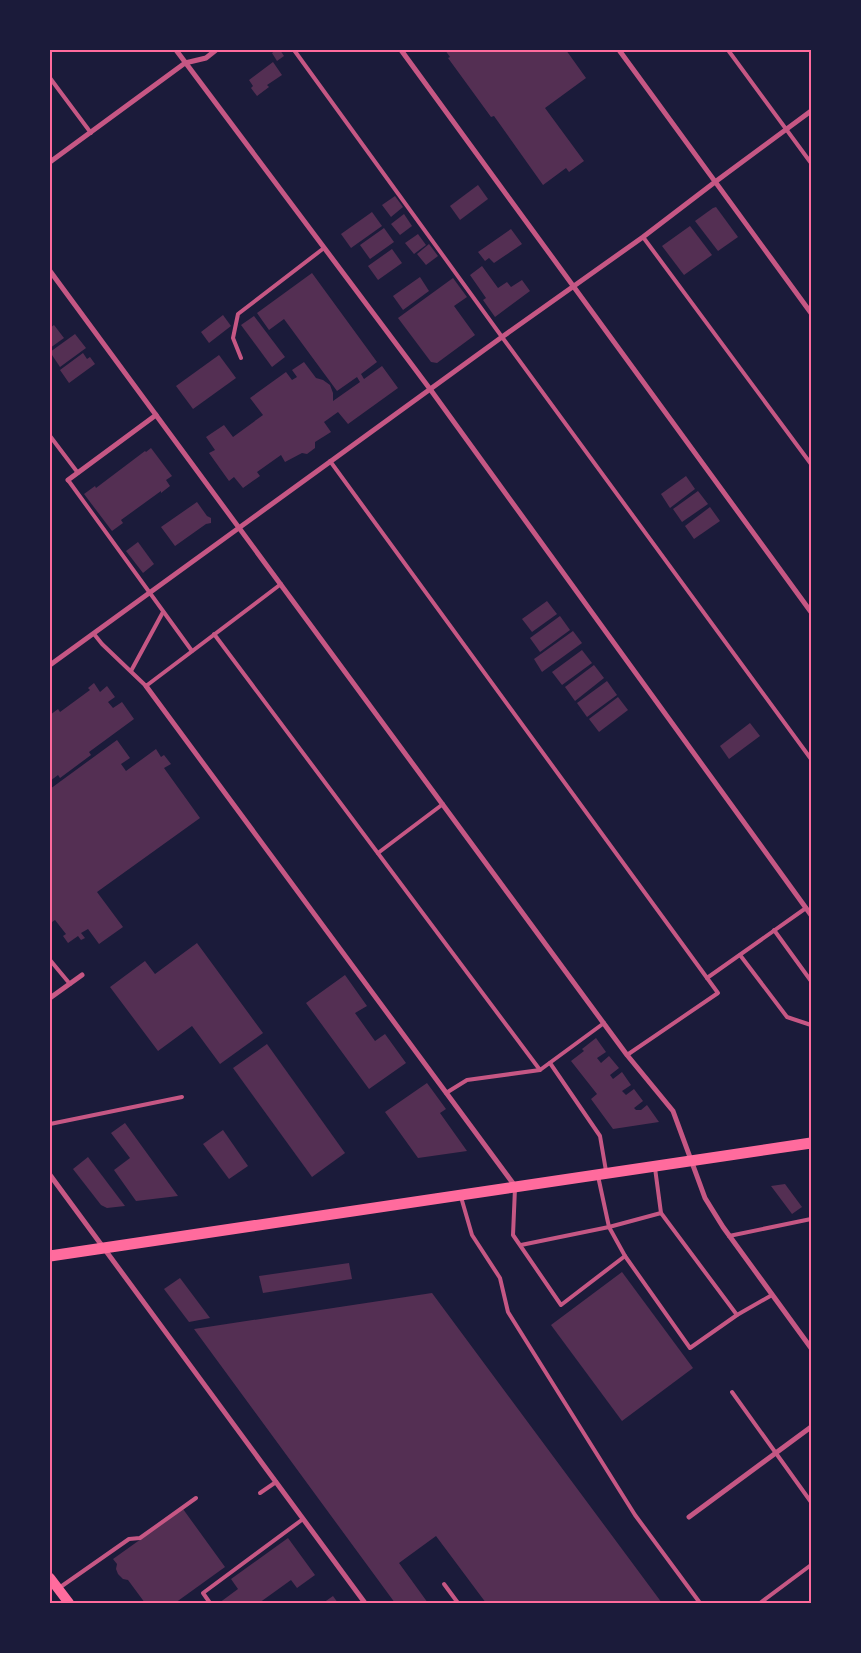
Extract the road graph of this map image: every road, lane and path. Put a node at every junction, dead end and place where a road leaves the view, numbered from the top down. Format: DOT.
graph roads {
  1 [pos="176,50"];
  2 [pos="216,50"];
  3 [pos="294,50"];
  4 [pos="401,50"];
  5 [pos="619,50"];
  6 [pos="728,50"];
  7 [pos="186,63"];
  8 [pos="50,78"];
  9 [pos="811,111"];
  10 [pos="786,130"];
  11 [pos="91,133"];
  12 [pos="50,162"];
  13 [pos="811,163"];
  14 [pos="715,182"];
  15 [pos="643,237"];
  16 [pos="324,248"];
  17 [pos="50,271"];
  18 [pos="573,286"];
  19 [pos="811,313"];
  20 [pos="502,337"];
  21 [pos="241,358"];
  22 [pos="430,390"];
  23 [pos="156,415"];
  24 [pos="50,436"];
  25 [pos="330,461"];
  26 [pos="811,464"];
  27 [pos="78,473"];
  28 [pos="68,480"];
  29 [pos="239,527"];
  30 [pos="281,584"];
  31 [pos="149,593"];
  32 [pos="163,612"];
  33 [pos="811,612"];
  34 [pos="94,634"];
  35 [pos="214,634"];
  36 [pos="192,651"];
  37 [pos="50,665"];
  38 [pos="131,671"];
  39 [pos="146,686"];
  40 [pos="811,759"];
  41 [pos="443,804"];
  42 [pos="378,853"];
  43 [pos="806,908"];
  44 [pos="811,915"];
  45 [pos="774,930"];
  46 [pos="740,955"];
  47 [pos="50,960"];
  48 [pos="82,975"];
  49 [pos="706,978"];
  50 [pos="811,981"];
  51 [pos="70,984"];
  52 [pos="50,998"];
  53 [pos="604,1023"];
  54 [pos="811,1025"];
  55 [pos="627,1055"];
  56 [pos="550,1063"];
  57 [pos="540,1070"];
  58 [pos="446,1094"];
  59 [pos="182,1097"];
  60 [pos="50,1124"];
  61 [pos="811,1143"];
  62 [pos="690,1161"];
  63 [pos="654,1166"];
  64 [pos="602,1174"];
  65 [pos="50,1175"];
  66 [pos="515,1187"];
  67 [pos="460,1195"];
  68 [pos="661,1213"];
  69 [pos="811,1220"];
  70 [pos="609,1227"];
  71 [pos="729,1236"];
  72 [pos="520,1245"];
  73 [pos="104,1248"];
  74 [pos="50,1256"];
  75 [pos="625,1256"];
  76 [pos="772,1295"];
  77 [pos="737,1315"];
  78 [pos="811,1348"];
  79 [pos="732,1392"];
  80 [pos="811,1426"];
  81 [pos="776,1452"];
  82 [pos="276,1482"];
  83 [pos="260,1493"];
  84 [pos="196,1498"];
  85 [pos="811,1502"];
  86 [pos="688,1517"];
  87 [pos="303,1519"];
  88 [pos="811,1565"];
  89 [pos="50,1578"];
  90 [pos="444,1584"];
  91 [pos="58,1589"];
  92 [pos="68,1603"];
  93 [pos="210,1603"];
  94 [pos="365,1603"];
  95 [pos="458,1603"];
  96 [pos="700,1603"];
  97 [pos="760,1603"];
  1 -- 7 [label="street"];
  2 -- 7 [label="street"];
  3 -- 20 [label="lane"];
  4 -- 18 [label="street"];
  5 -- 14 [label="street"];
  6 -- 10 [label="lane"];
  7 -- 11 [label="street"];
  7 -- 16 [label="street"];
  8 -- 11 [label="lane"];
  9 -- 10 [label="street"];
  10 -- 13 [label="lane"];
  10 -- 14 [label="street"];
  11 -- 12 [label="street"];
  14 -- 15 [label="street"];
  14 -- 19 [label="street"];
  15 -- 18 [label="street"];
  15 -- 26 [label="lane"];
  16 -- 21 [label="lane"];
  16 -- 22 [label="street"];
  17 -- 23 [label="street"];
  18 -- 20 [label="street"];
  18 -- 33 [label="street"];
  20 -- 22 [label="street"];
  20 -- 40 [label="lane"];
  22 -- 25 [label="street"];
  22 -- 43 [label="street"];
  23 -- 27 [label="street"];
  23 -- 29 [label="street"];
  24 -- 27 [label="lane"];
  25 -- 29 [label="street"];
  25 -- 49 [label="lane"];
  27 -- 28 [label="street"];
  28 -- 31 [label="lane"];
  29 -- 30 [label="street"];
  29 -- 31 [label="street"];
  30 -- 35 [label="lane"];
  30 -- 41 [label="street"];
  31 -- 32 [label="lane"];
  31 -- 34 [label="street"];
  32 -- 36 [label="lane"];
  32 -- 38 [label="lane"];
  34 -- 37 [label="street"];
  34 -- 38 [label="lane"];
  35 -- 36 [label="lane"];
  35 -- 42 [label="lane"];
  36 -- 39 [label="lane"];
  38 -- 39 [label="lane"];
  39 -- 58 [label="street"];
  41 -- 42 [label="lane"];
  41 -- 53 [label="street"];
  42 -- 57 [label="lane"];
  43 -- 44 [label="street"];
  43 -- 45 [label="lane"];
  45 -- 46 [label="lane"];
  45 -- 50 [label="lane"];
  46 -- 49 [label="lane"];
  46 -- 54 [label="lane"];
  47 -- 51 [label="lane"];
  48 -- 51 [label="street"];
  49 -- 55 [label="lane"];
  51 -- 52 [label="street"];
  53 -- 55 [label="street"];
  53 -- 56 [label="lane"];
  55 -- 62 [label="street"];
  56 -- 57 [label="lane"];
  56 -- 64 [label="lane"];
  57 -- 58 [label="lane"];
  58 -- 66 [label="street"];
  59 -- 60 [label="lane"];
  61 -- 62 [label="main road"];
  62 -- 63 [label="main road"];
  62 -- 71 [label="street"];
  63 -- 64 [label="main road"];
  63 -- 68 [label="lane"];
  64 -- 66 [label="main road"];
  64 -- 70 [label="lane"];
  65 -- 73 [label="street"];
  66 -- 67 [label="main road"];
  66 -- 72 [label="lane"];
  67 -- 73 [label="main road"];
  67 -- 96 [label="lane"];
  68 -- 70 [label="lane"];
  68 -- 77 [label="lane"];
  69 -- 71 [label="lane"];
  70 -- 72 [label="lane"];
  70 -- 75 [label="lane"];
  71 -- 76 [label="street"];
  72 -- 75 [label="lane"];
  73 -- 74 [label="main road"];
  73 -- 82 [label="street"];
  75 -- 77 [label="lane"];
  76 -- 77 [label="lane"];
  76 -- 78 [label="street"];
  79 -- 81 [label="lane"];
  80 -- 81 [label="street"];
  81 -- 85 [label="lane"];
  81 -- 86 [label="street"];
  82 -- 83 [label="lane"];
  82 -- 87 [label="street"];
  84 -- 91 [label="lane"];
  87 -- 93 [label="lane"];
  87 -- 94 [label="street"];
  88 -- 97 [label="lane"];
  89 -- 91 [label="main road"];
  90 -- 95 [label="lane"];
  91 -- 92 [label="main road"];
}
